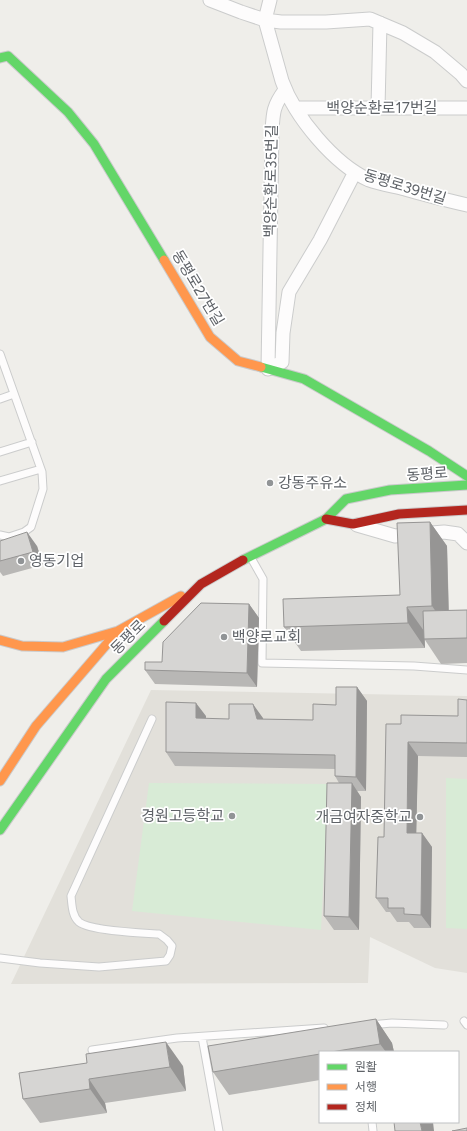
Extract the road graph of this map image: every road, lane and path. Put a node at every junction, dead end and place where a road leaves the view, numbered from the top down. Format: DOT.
graph roads {
  1 [pos="210,0"];
  2 [pos="270,0"];
  3 [pos="265,20"];
  4 [pos="380,23"];
  5 [pos="0,58"];
  6 [pos="467,81"];
  7 [pos="285,90"];
  8 [pos="296,108"];
  9 [pos="378,108"];
  10 [pos="467,108"];
  11 [pos="355,172"];
  12 [pos="467,205"];
  13 [pos="0,354"];
  14 [pos="268,369"];
  15 [pos="14,394"];
  16 [pos="0,399"];
  17 [pos="32,442"];
  18 [pos="0,452"];
  19 [pos="41,469"];
  20 [pos="467,476"];
  21 [pos="0,481"];
  22 [pos="467,485"];
  23 [pos="467,510"];
  24 [pos="326,519"];
  25 [pos="353,524"];
  26 [pos="0,535"];
  27 [pos="467,543"];
  28 [pos="250,556"];
  29 [pos="201,584"];
  30 [pos="118,631"];
  31 [pos="0,640"];
  32 [pos="467,670"];
  33 [pos="152,719"];
  34 [pos="0,781"];
  35 [pos="0,830"];
  36 [pos="0,958"];
  37 [pos="444,1025"];
  38 [pos="361,1026"];
  39 [pos="329,1028"];
  40 [pos="202,1037"];
  41 [pos="92,1050"];
  42 [pos="219,1131"];
  1 -- 3 [label="street"];
  2 -- 3 [label="street"];
  3 -- 4 [label="street"];
  3 -- 7 [label="street"];
  4 -- 6 [label="street"];
  4 -- 9 [label="street"];
  5 -- 14 [label="main road, 동평로27번길"];
  7 -- 8 [label="street, 동평로39번길"];
  7 -- 14 [label="street, 백양순환로35번길"];
  8 -- 9 [label="street, 백양순환로17번길"];
  8 -- 11 [label="street, 동평로39번길"];
  9 -- 10 [label="street, 백양순환로17번길"];
  11 -- 12 [label="street, 동평로39번길"];
  11 -- 14 [label="street"];
  13 -- 15 [label="lane"];
  14 -- 20 [label="main road, 동평로27번길"];
  15 -- 16 [label="lane"];
  15 -- 17 [label="lane"];
  17 -- 18 [label="lane"];
  17 -- 19 [label="lane"];
  19 -- 21 [label="lane"];
  19 -- 26 [label="lane"];
  22 -- 24 [label="main road, 동평로"];
  23 -- 25 [label="main road"];
  24 -- 25 [label="main road"];
  24 -- 28 [label="main road, 동평로"];
  25 -- 27 [label="street"];
  28 -- 29 [label="main road, 동평로"];
  28 -- 32 [label="lane"];
  29 -- 30 [label="main road"];
  29 -- 35 [label="main road, 동평로"];
  30 -- 31 [label="main road"];
  30 -- 34 [label="main road, 동평로"];
  33 -- 36 [label="lane"];
  37 -- 38 [label="lane"];
  39 -- 40 [label="lane"];
  40 -- 41 [label="lane"];
  40 -- 42 [label="lane"];
}
